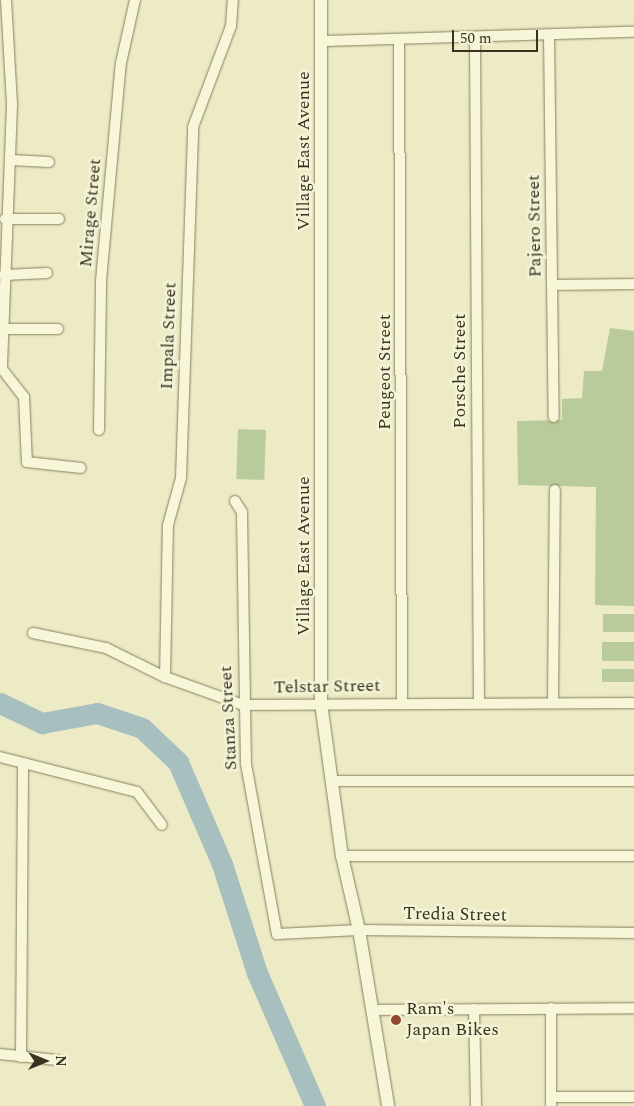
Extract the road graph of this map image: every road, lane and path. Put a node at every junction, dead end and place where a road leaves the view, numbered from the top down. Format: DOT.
graph roads {
  1 [pos="6,0"];
  2 [pos="135,0"];
  3 [pos="233,0"];
  4 [pos="321,0"];
  5 [pos="634,32"];
  6 [pos="550,35"];
  7 [pos="475,38"];
  8 [pos="398,40"];
  9 [pos="322,41"];
  10 [pos="11,160"];
  11 [pos="49,162"];
  12 [pos="5,219"];
  13 [pos="59,219"];
  14 [pos="47,274"];
  15 [pos="4,275"];
  16 [pos="634,284"];
  17 [pos="552,285"];
  18 [pos="3,329"];
  19 [pos="58,329"];
  20 [pos="554,417"];
  21 [pos="99,430"];
  22 [pos="81,468"];
  23 [pos="555,490"];
  24 [pos="235,501"];
  25 [pos="33,632"];
  26 [pos="165,677"];
  27 [pos="553,702"];
  28 [pos="321,703"];
  29 [pos="402,703"];
  30 [pos="479,703"];
  31 [pos="634,703"];
  32 [pos="243,705"];
  33 [pos="0,757"];
  34 [pos="23,763"];
  35 [pos="330,781"];
  36 [pos="634,781"];
  37 [pos="162,825"];
  38 [pos="342,856"];
  39 [pos="634,856"];
  40 [pos="359,930"];
  41 [pos="634,933"];
  42 [pos="277,934"];
  43 [pos="551,1008"];
  44 [pos="634,1008"];
  45 [pos="474,1009"];
  46 [pos="373,1010"];
  47 [pos="0,1054"];
  48 [pos="20,1057"];
  49 [pos="57,1060"];
  50 [pos="634,1097"];
  51 [pos="551,1101"];
  52 [pos="388,1106"];
  53 [pos="476,1106"];
  1 -- 10 [label="street"];
  2 -- 21 [label="street, Mirage Street"];
  3 -- 26 [label="street, Impala Street"];
  4 -- 9 [label="street, Village East Avenue"];
  5 -- 6 [label="street"];
  6 -- 7 [label="street"];
  6 -- 17 [label="street, Pajero Street"];
  7 -- 8 [label="street"];
  7 -- 30 [label="street, Porsche Street"];
  8 -- 9 [label="street"];
  8 -- 29 [label="street, Peugeot Street"];
  9 -- 28 [label="street, Village East Avenue"];
  10 -- 11 [label="street"];
  10 -- 12 [label="street"];
  12 -- 13 [label="street"];
  12 -- 15 [label="street"];
  14 -- 15 [label="street"];
  15 -- 18 [label="street"];
  16 -- 17 [label="street"];
  17 -- 20 [label="street, Pajero Street"];
  18 -- 19 [label="street"];
  18 -- 22 [label="street"];
  23 -- 27 [label="street"];
  24 -- 32 [label="street, Stanza Street"];
  25 -- 26 [label="street, Telstar Street"];
  26 -- 32 [label="street, Telstar Street"];
  27 -- 30 [label="street, Telstar Street"];
  27 -- 31 [label="street, Telstar Street"];
  28 -- 29 [label="street, Telstar Street"];
  28 -- 32 [label="street, Telstar Street"];
  28 -- 35 [label="street, Village East Avenue"];
  29 -- 30 [label="street, Telstar Street"];
  32 -- 42 [label="street, Stanza Street"];
  33 -- 34 [label="street"];
  34 -- 37 [label="street"];
  34 -- 48 [label="street"];
  35 -- 36 [label="street"];
  35 -- 38 [label="street, Village East Avenue"];
  38 -- 39 [label="street"];
  38 -- 40 [label="street, Village East Avenue"];
  40 -- 41 [label="street, Tredia Street"];
  40 -- 42 [label="street, Tredia Street"];
  40 -- 46 [label="street, Village East Avenue"];
  43 -- 44 [label="street"];
  43 -- 45 [label="street"];
  43 -- 51 [label="street"];
  45 -- 46 [label="street"];
  45 -- 53 [label="street"];
  46 -- 52 [label="street, Village East Avenue"];
  47 -- 48 [label="street"];
  48 -- 49 [label="street"];
  50 -- 51 [label="street"];
}
